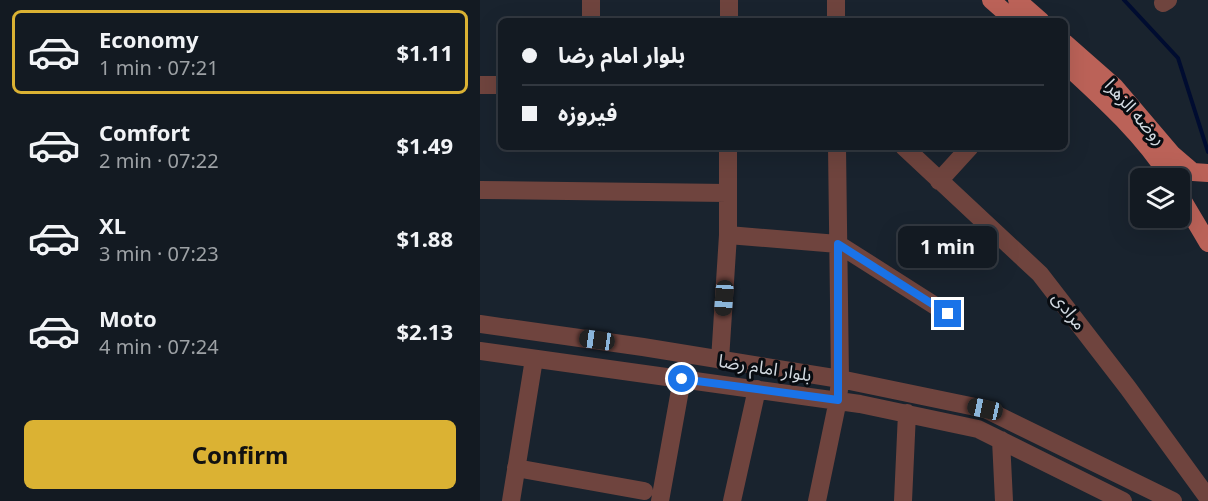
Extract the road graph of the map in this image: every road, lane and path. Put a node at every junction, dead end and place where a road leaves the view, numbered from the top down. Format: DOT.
graph roads {
  1 [pos="591,0"];
  2 [pos="729,0"];
  3 [pos="836,0"];
  4 [pos="991,0"];
  5 [pos="1017,0"];
  6 [pos="591,18"];
  7 [pos="729,18"];
  8 [pos="836,18"];
  9 [pos="1012,18"];
  10 [pos="1038,18"];
  11 [pos="1068,46"];
  12 [pos="1068,67"];
  13 [pos="480,85"];
  14 [pos="498,85"];
  15 [pos="728,150"];
  16 [pos="837,150"];
  17 [pos="907,150"];
  18 [pos="967,150"];
  19 [pos="1168,166"];
  20 [pos="1208,173"];
  21 [pos="939,181"];
  22 [pos="480,190"];
  23 [pos="728,193"];
  24 [pos="1190,213"];
  25 [pos="728,235"];
  26 [pos="1208,243"];
  27 [pos="838,244"];
  28 [pos="948,314"];
  29 [pos="480,324"];
  30 [pos="480,351"];
  31 [pos="534,359"];
  32 [pos="720,360"];
  33 [pos="682,379"];
  34 [pos="840,379"];
  35 [pos="758,389"];
  36 [pos="838,400"];
  37 [pos="907,413"];
  38 [pos="1001,440"];
  39 [pos="516,468"];
  40 [pos="644,491"];
  41 [pos="1208,498"];
  42 [pos="1118,500"];
  43 [pos="511,501"];
  44 [pos="660,501"];
  45 [pos="732,501"];
  46 [pos="817,501"];
  47 [pos="903,501"];
  48 [pos="1004,501"];
  49 [pos="1173,501"];
  1 -- 6 [label="street"];
  2 -- 7 [label="street"];
  3 -- 8 [label="street"];
  4 -- 9 [label="main road"];
  5 -- 10 [label="main road"];
  11 -- 19 [label="main road, روضه الزهرا"];
  12 -- 19 [label="main road"];
  13 -- 14 [label="street"];
  15 -- 23 [label="street"];
  16 -- 27 [label="street"];
  17 -- 21 [label="street, مرادی"];
  18 -- 21 [label="street"];
  19 -- 20 [label="main road, روضه الزهرا"];
  21 -- 41 [label="street, مرادی"];
  22 -- 23 [label="street"];
  23 -- 25 [label="street"];
  24 -- 26 [label="main road"];
  25 -- 27 [label="street"];
  25 -- 32 [label="street"];
  27 -- 28 [label="street"];
  27 -- 34 [label="street"];
  29 -- 32 [label="street, بلوار امام رضا"];
  30 -- 31 [label="street, بلوار امام رضا"];
  31 -- 33 [label="street, بلوار امام رضا"];
  31 -- 39 [label="street"];
  32 -- 34 [label="street, بلوار امام رضا"];
  33 -- 35 [label="street, بلوار امام رضا"];
  33 -- 44 [label="street"];
  34 -- 36 [label="street"];
  34 -- 49 [label="street, بلوار امام رضا"];
  35 -- 36 [label="street, بلوار امام رضا"];
  35 -- 45 [label="street"];
  36 -- 37 [label="street, بلوار امام رضا"];
  36 -- 46 [label="street"];
  37 -- 38 [label="street, بلوار امام رضا"];
  37 -- 47 [label="street"];
  38 -- 42 [label="street, بلوار امام رضا"];
  38 -- 48 [label="street"];
  39 -- 40 [label="street"];
  39 -- 43 [label="street"];
}
